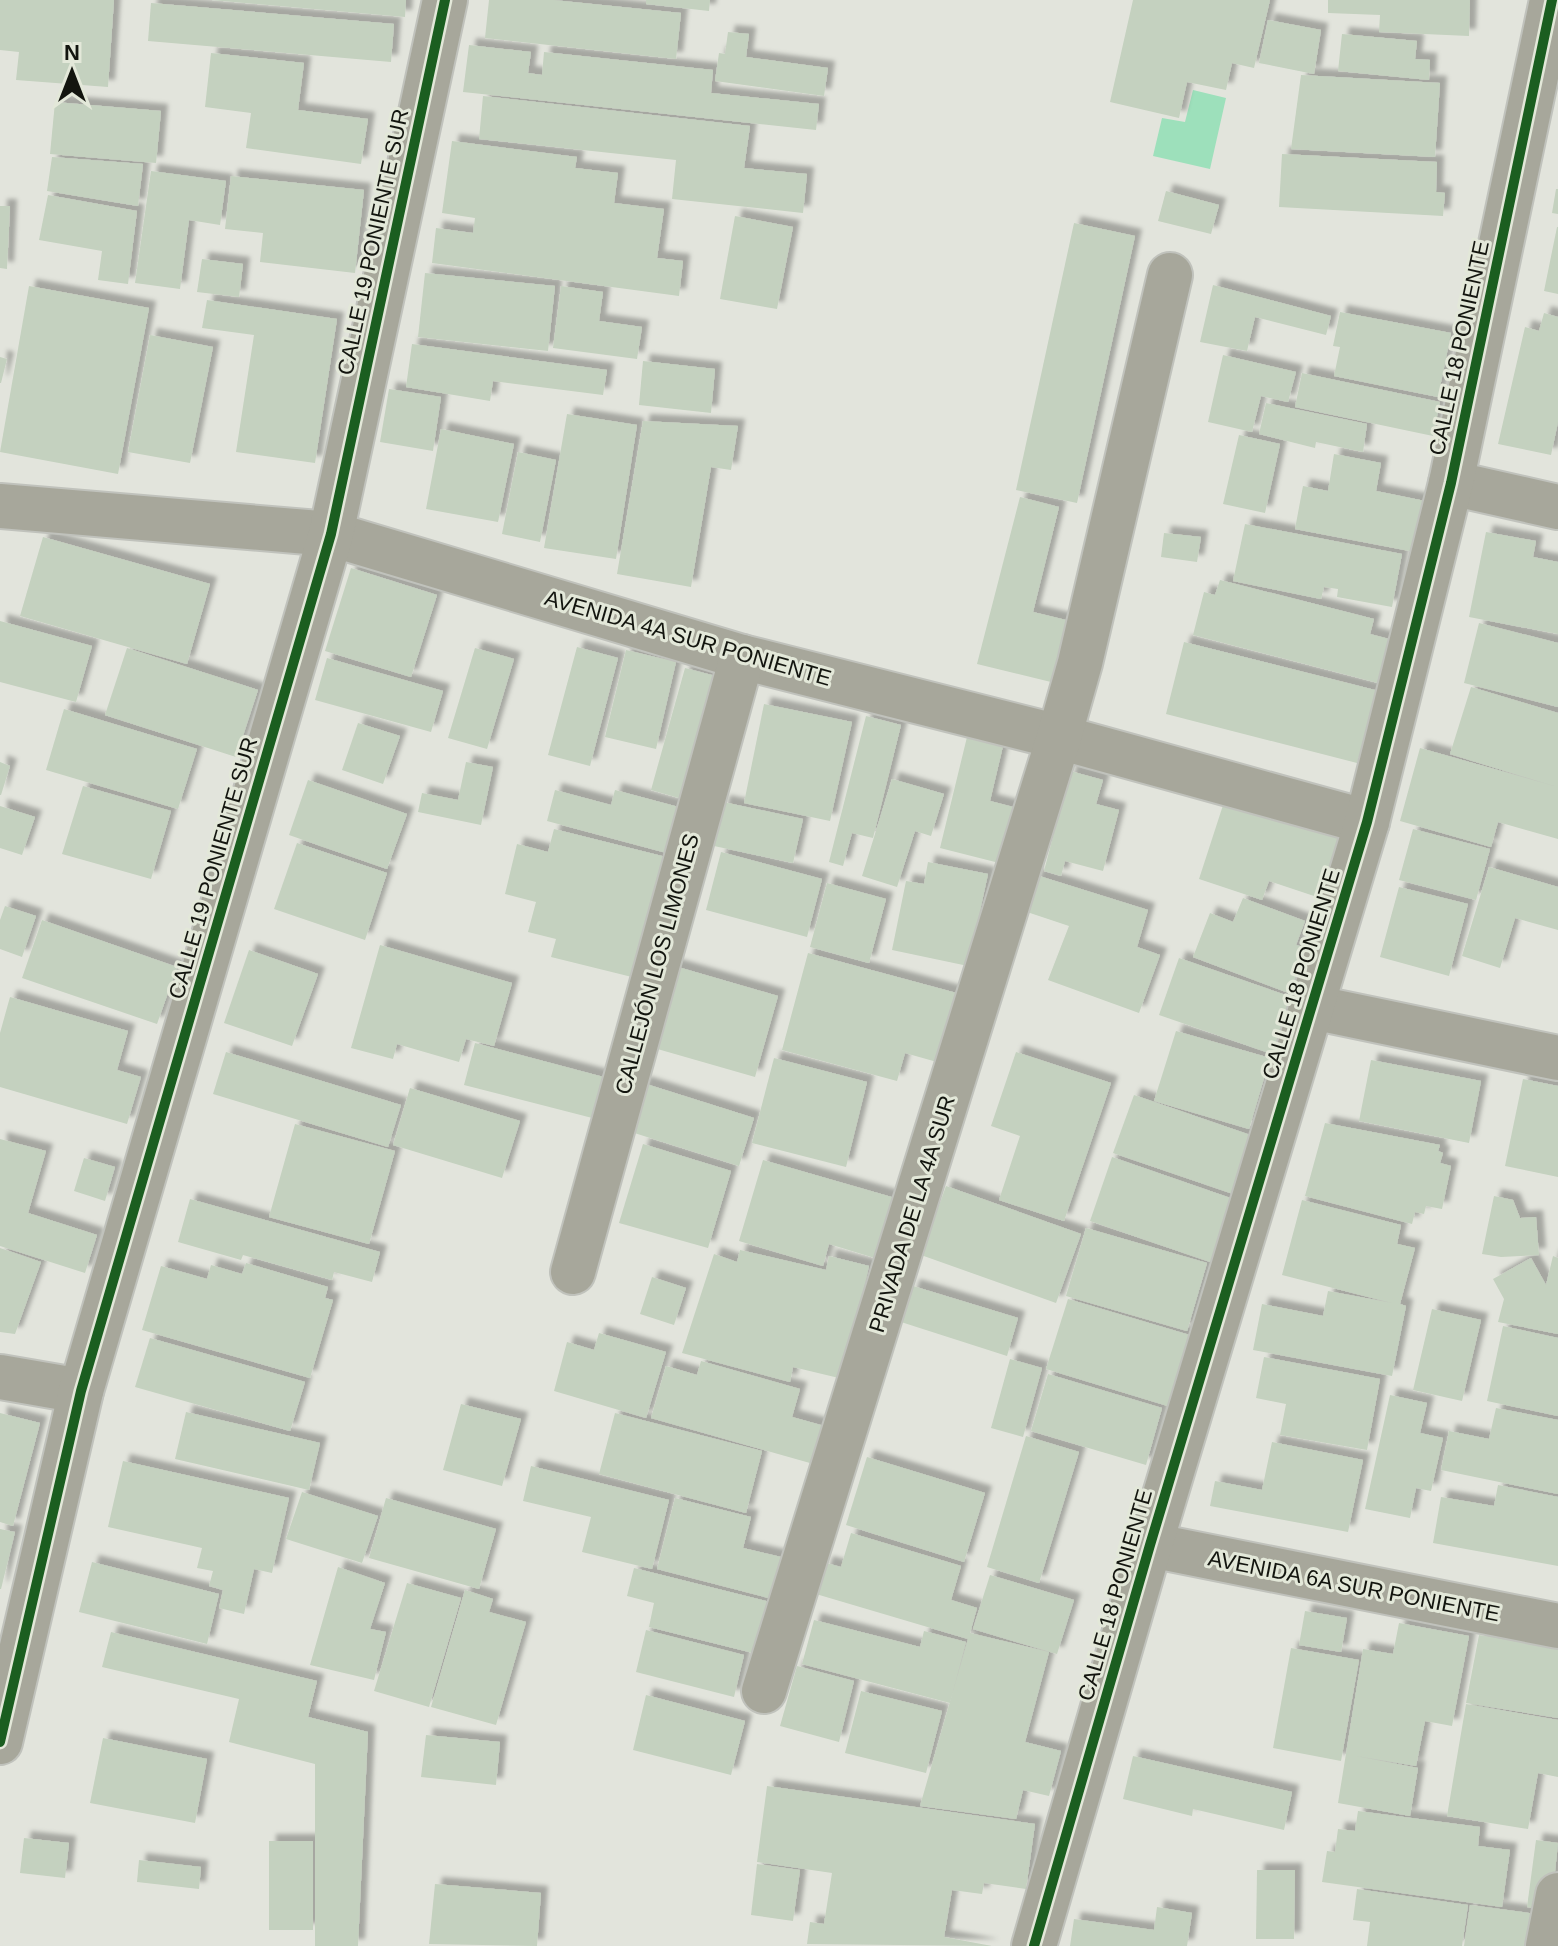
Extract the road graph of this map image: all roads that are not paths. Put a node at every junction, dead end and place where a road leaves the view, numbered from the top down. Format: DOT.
graph roads {
  1 [pos="445,0"];
  2 [pos="1552,0"];
  3 [pos="1170,275"];
  4 [pos="1451,483"];
  5 [pos="0,506"];
  6 [pos="1558,507"];
  7 [pos="331,534"];
  8 [pos="742,657"];
  9 [pos="1059,737"];
  10 [pos="1367,822"];
  11 [pos="1312,1007"];
  12 [pos="1558,1058"];
  13 [pos="573,1272"];
  14 [pos="0,1377"];
  15 [pos="81,1391"];
  16 [pos="1150,1545"];
  17 [pos="1558,1626"];
  18 [pos="764,1691"];
  19 [pos="0,1742"];
  20 [pos="1558,1895"];
  21 [pos="1034,1946"];
  22 [pos="1548,1946"];
  1 -- 7 [label="street, CALLE 19 PONIENTE SUR"];
  2 -- 4 [label="street, CALLE 18 PONIENTE"];
  3 -- 9 [label="street, PRIVADA DE LA 4A SUR"];
  4 -- 6 [label="street"];
  4 -- 10 [label="street, CALLE 18 PONIENTE"];
  5 -- 7 [label="street, AVENIDA 4A SUR PONIENTE"];
  7 -- 8 [label="street, AVENIDA 4A SUR PONIENTE"];
  7 -- 15 [label="street, CALLE 19 PONIENTE SUR"];
  8 -- 9 [label="street, AVENIDA 4A SUR PONIENTE"];
  8 -- 13 [label="street, CALLEJÓN LOS LIMONES"];
  9 -- 10 [label="street, AVENIDA 4A SUR PONIENTE"];
  9 -- 18 [label="street, PRIVADA DE LA 4A SUR"];
  10 -- 11 [label="street, CALLE 18 PONIENTE"];
  11 -- 12 [label="street"];
  11 -- 16 [label="street, CALLE 18 PONIENTE"];
  14 -- 15 [label="street"];
  15 -- 19 [label="street, CALLE 19 PONIENTE SUR"];
  16 -- 17 [label="street, AVENIDA 6A SUR PONIENTE"];
  16 -- 21 [label="street, CALLE 18 PONIENTE"];
  20 -- 22 [label="street"];
}
